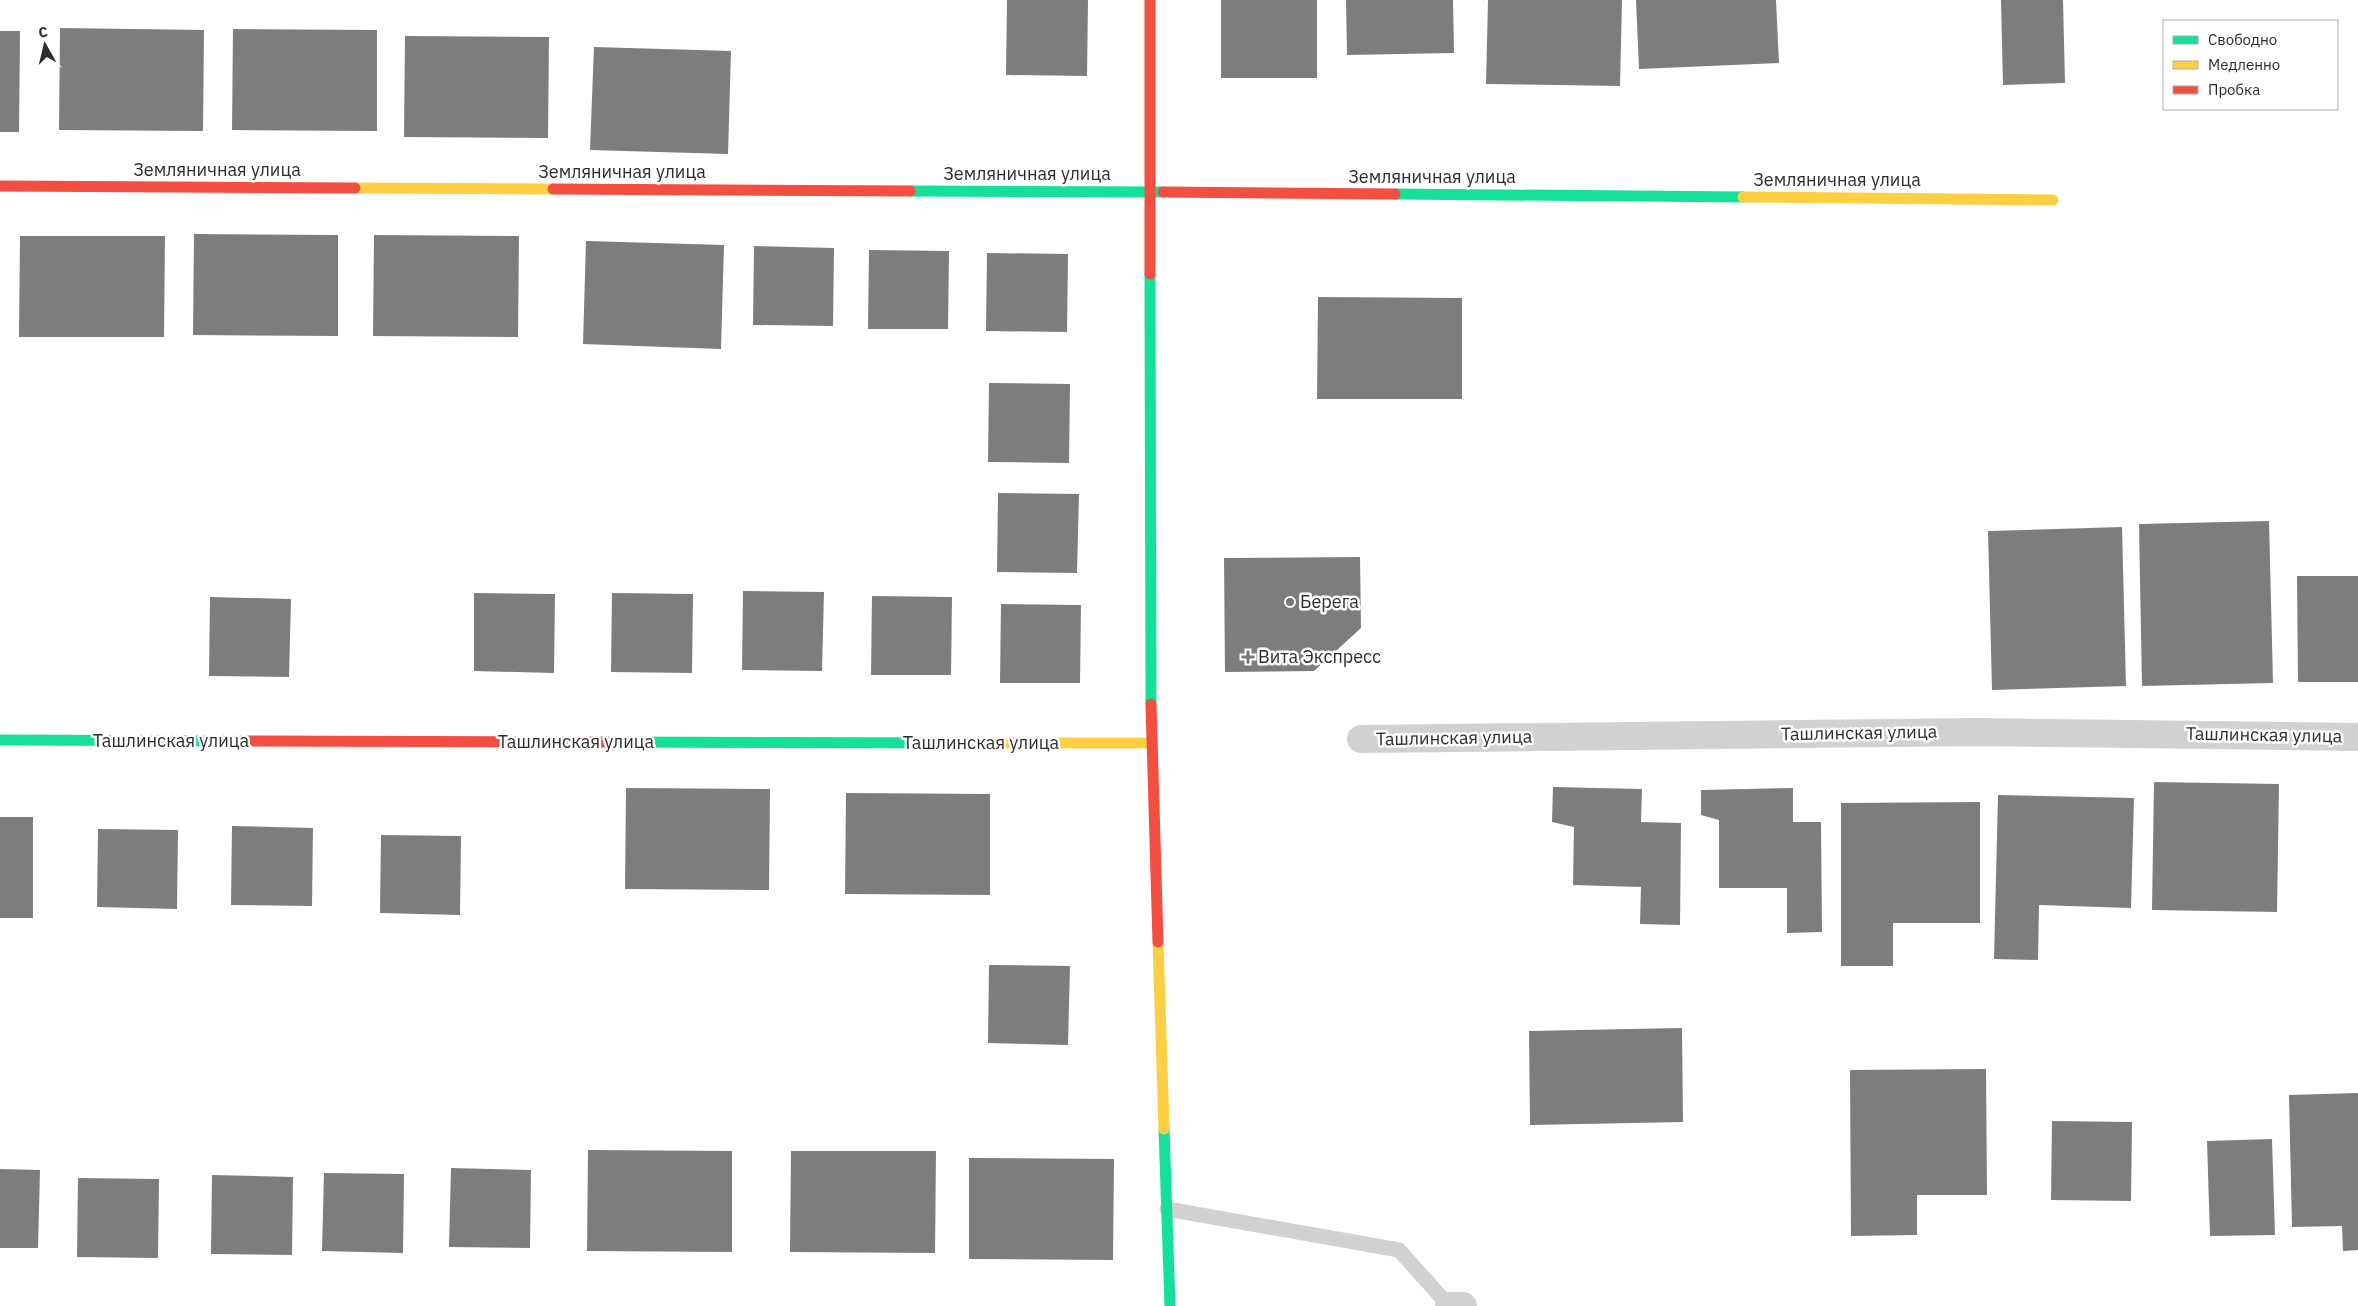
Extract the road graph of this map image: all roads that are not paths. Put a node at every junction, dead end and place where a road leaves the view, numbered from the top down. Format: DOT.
graph roads {
  1 [pos="1150,0"];
  2 [pos="0,186"];
  3 [pos="1150,192"];
  4 [pos="2053,200"];
  5 [pos="2358,737"];
  6 [pos="1360,739"];
  7 [pos="0,740"];
  8 [pos="1151,744"];
  9 [pos="1167,1209"];
  10 [pos="1170,1306"];
  11 [pos="1448,1306"];
  12 [pos="1463,1306"];
  1 -- 3 [label="street"];
  2 -- 3 [label="street, Земляничная улица"];
  3 -- 4 [label="street, Земляничная улица"];
  3 -- 8 [label="street"];
  5 -- 6 [label="street, Ташлинская улица"];
  7 -- 8 [label="street, Ташлинская улица"];
  8 -- 9 [label="street"];
  9 -- 10 [label="street"];
  9 -- 11 [label="lane"];
  11 -- 12 [label="street"];
}
